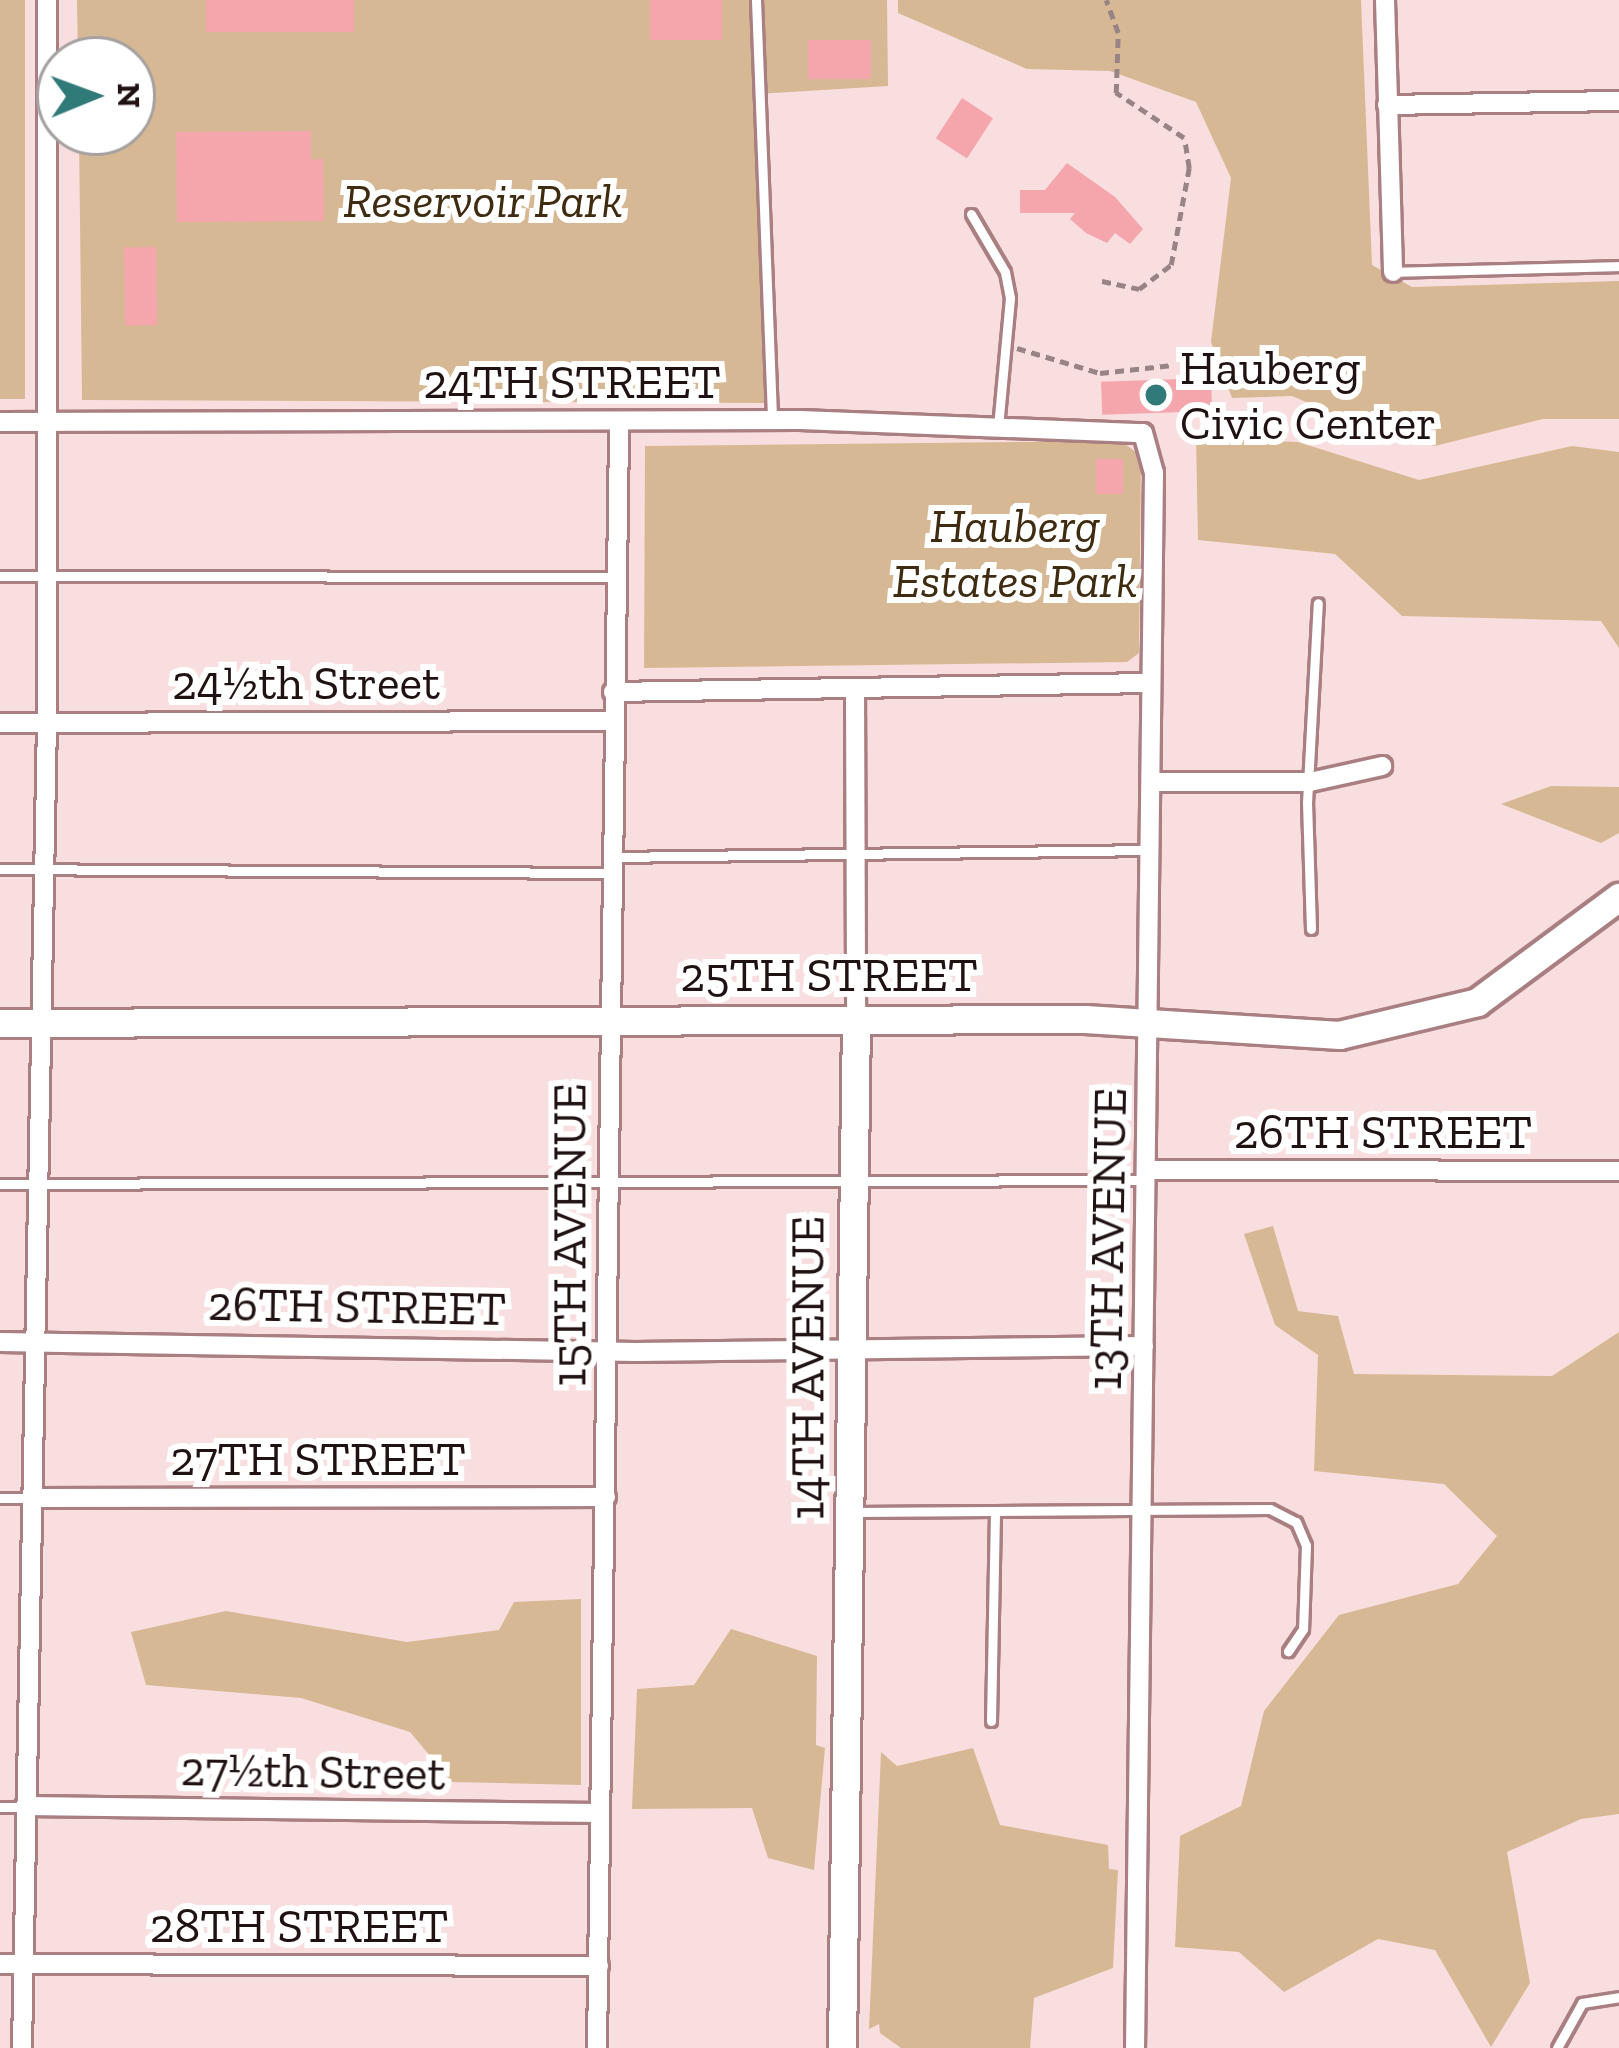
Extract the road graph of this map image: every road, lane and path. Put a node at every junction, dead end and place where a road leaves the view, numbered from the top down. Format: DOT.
graph roads {
  1 [pos="47,0"];
  2 [pos="756,0"];
  3 [pos="1106,0"];
  4 [pos="1385,0"];
  5 [pos="1619,101"];
  6 [pos="1388,105"];
  7 [pos="971,214"];
  8 [pos="1619,266"];
  9 [pos="1394,272"];
  10 [pos="1102,281"];
  11 [pos="1006,343"];
  12 [pos="1173,365"];
  13 [pos="772,420"];
  14 [pos="0,422"];
  15 [pos="50,422"];
  16 [pos="619,422"];
  17 [pos="998,427"];
  18 [pos="1144,433"];
  19 [pos="0,576"];
  20 [pos="49,576"];
  21 [pos="615,577"];
  22 [pos="1318,603"];
  23 [pos="1151,683"];
  24 [pos="855,688"];
  25 [pos="613,692"];
  26 [pos="612,721"];
  27 [pos="47,722"];
  28 [pos="0,723"];
  29 [pos="1382,766"];
  30 [pos="1151,782"];
  31 [pos="1310,782"];
  32 [pos="1151,850"];
  33 [pos="854,853"];
  34 [pos="611,865"];
  35 [pos="0,869"];
  36 [pos="43,869"];
  37 [pos="1619,897"];
  38 [pos="1311,929"];
  39 [pos="856,1019"];
  40 [pos="1149,1020"];
  41 [pos="609,1022"];
  42 [pos="0,1023"];
  43 [pos="40,1024"];
  44 [pos="1619,1171"];
  45 [pos="1146,1175"];
  46 [pos="854,1182"];
  47 [pos="0,1184"];
  48 [pos="37,1184"];
  49 [pos="608,1187"];
  50 [pos="0,1342"];
  51 [pos="34,1342"];
  52 [pos="1144,1346"];
  53 [pos="607,1350"];
  54 [pos="852,1350"];
  55 [pos="606,1497"];
  56 [pos="0,1498"];
  57 [pos="31,1498"];
  58 [pos="851,1512"];
  59 [pos="1142,1514"];
  60 [pos="995,1515"];
  61 [pos="1288,1652"];
  62 [pos="991,1721"];
  63 [pos="0,1807"];
  64 [pos="25,1807"];
  65 [pos="600,1814"];
  66 [pos="0,1964"];
  67 [pos="26,1964"];
  68 [pos="598,1966"];
  69 [pos="1619,1997"];
  70 [pos="22,2048"];
  71 [pos="597,2048"];
  72 [pos="842,2048"];
  73 [pos="1135,2048"];
  74 [pos="1557,2048"];
  1 -- 15 [label="street"];
  2 -- 13 [label="lane"];
  3 -- 10 [label="path"];
  4 -- 6 [label="street"];
  5 -- 6 [label="street"];
  6 -- 9 [label="street"];
  7 -- 11 [label="lane"];
  8 -- 9 [label="lane"];
  11 -- 12 [label="path"];
  11 -- 17 [label="lane"];
  13 -- 16 [label="street, 24TH STREET"];
  13 -- 17 [label="street, 24TH STREET"];
  14 -- 15 [label="street, 24TH STREET"];
  15 -- 16 [label="street, 24TH STREET"];
  15 -- 20 [label="street"];
  16 -- 21 [label="street, 15TH AVENUE"];
  17 -- 18 [label="street, 24TH STREET"];
  18 -- 23 [label="street, 13TH AVENUE"];
  19 -- 20 [label="lane"];
  20 -- 21 [label="lane"];
  20 -- 27 [label="street"];
  21 -- 25 [label="street, 15TH AVENUE"];
  22 -- 31 [label="lane"];
  23 -- 24 [label="street"];
  23 -- 30 [label="street, 13TH AVENUE"];
  24 -- 25 [label="street"];
  24 -- 33 [label="street, 14TH AVENUE"];
  25 -- 26 [label="street, 15TH AVENUE"];
  26 -- 27 [label="street, 24½th Street"];
  26 -- 34 [label="street, 15TH AVENUE"];
  27 -- 28 [label="street, 24½th Street"];
  27 -- 36 [label="street"];
  29 -- 31 [label="street"];
  30 -- 31 [label="street"];
  30 -- 32 [label="street, 13TH AVENUE"];
  31 -- 38 [label="lane"];
  32 -- 33 [label="lane"];
  32 -- 40 [label="street, 13TH AVENUE"];
  33 -- 34 [label="lane"];
  33 -- 39 [label="street, 14TH AVENUE"];
  34 -- 36 [label="lane"];
  34 -- 41 [label="street, 15TH AVENUE"];
  35 -- 36 [label="lane"];
  36 -- 43 [label="street"];
  37 -- 40 [label="street, 25TH STREET"];
  39 -- 40 [label="street, 25TH STREET"];
  39 -- 41 [label="street, 25TH STREET"];
  39 -- 46 [label="street, 14TH AVENUE"];
  40 -- 45 [label="street, 13TH AVENUE"];
  41 -- 43 [label="street, 25TH STREET"];
  41 -- 49 [label="street, 15TH AVENUE"];
  42 -- 43 [label="street, 25TH STREET"];
  43 -- 48 [label="street"];
  44 -- 45 [label="street, 26TH STREET"];
  45 -- 46 [label="lane"];
  45 -- 52 [label="street, 13TH AVENUE"];
  46 -- 49 [label="lane"];
  46 -- 54 [label="street, 14TH AVENUE"];
  47 -- 48 [label="lane"];
  48 -- 49 [label="lane"];
  48 -- 51 [label="street"];
  49 -- 53 [label="street, 15TH AVENUE"];
  50 -- 51 [label="street, 26TH STREET"];
  51 -- 53 [label="street, 26TH STREET"];
  51 -- 57 [label="street"];
  52 -- 54 [label="street, 26TH STREET"];
  52 -- 59 [label="street, 13TH AVENUE"];
  53 -- 54 [label="street, 26TH STREET"];
  53 -- 55 [label="street, 15TH AVENUE"];
  54 -- 58 [label="street, 14TH AVENUE"];
  55 -- 57 [label="street, 27TH STREET"];
  55 -- 65 [label="street, 15TH AVENUE"];
  56 -- 57 [label="lane"];
  57 -- 64 [label="street"];
  58 -- 60 [label="lane"];
  58 -- 72 [label="street, 14TH AVENUE"];
  59 -- 60 [label="lane"];
  59 -- 61 [label="lane"];
  59 -- 73 [label="street, 13TH AVENUE"];
  60 -- 62 [label="lane"];
  63 -- 64 [label="lane"];
  64 -- 65 [label="street, 27½th Street"];
  64 -- 67 [label="street"];
  65 -- 68 [label="street, 15TH AVENUE"];
  66 -- 67 [label="street, 28TH STREET"];
  67 -- 68 [label="street, 28TH STREET"];
  67 -- 70 [label="street"];
  68 -- 71 [label="street, 15TH AVENUE"];
  69 -- 74 [label="lane"];
}
